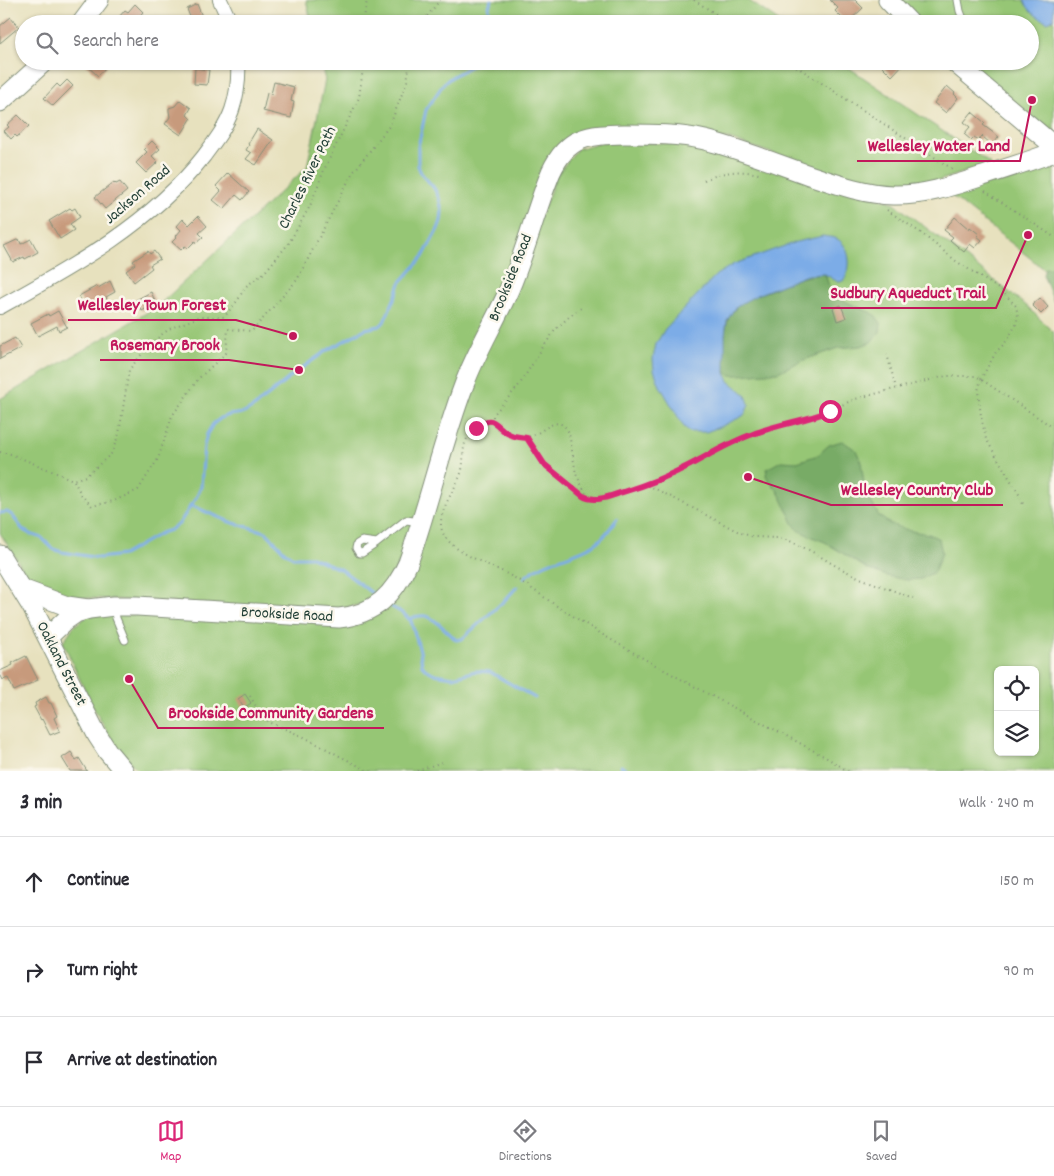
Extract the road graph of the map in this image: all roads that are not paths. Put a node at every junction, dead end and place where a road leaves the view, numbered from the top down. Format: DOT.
graph roads {
  1 [pos="99,0"];
  2 [pos="220,0"];
  3 [pos="888,0"];
  4 [pos="958,0"];
  5 [pos="87,15"];
  6 [pos="227,15"];
  7 [pos="902,15"];
  8 [pos="962,15"];
  9 [pos="35,70"];
  10 [pos="237,70"];
  11 [pos="969,70"];
  12 [pos="0,102"];
  13 [pos="1054,146"];
  14 [pos="1054,152"];
  15 [pos="0,307"];
  16 [pos="421,522"];
  17 [pos="377,543"];
  18 [pos="0,555"];
  19 [pos="22,589"];
  20 [pos="114,606"];
  21 [pos="89,609"];
  22 [pos="48,637"];
  23 [pos="125,640"];
  24 [pos="124,771"];
  1 -- 5 [label="street"];
  2 -- 6 [label="street"];
  3 -- 7 [label="street"];
  4 -- 8 [label="lane"];
  9 -- 12 [label="street"];
  10 -- 15 [label="street, Jackson Road"];
  11 -- 13 [label="street"];
  14 -- 16 [label="street, Brookside Road"];
  16 -- 17 [label="lane"];
  16 -- 20 [label="street, Brookside Road"];
  18 -- 19 [label="street, Oakland Street"];
  19 -- 21 [label="street, Brookside Road"];
  19 -- 22 [label="street, Oakland Street"];
  20 -- 21 [label="street, Brookside Road"];
  20 -- 23 [label="lane"];
  21 -- 22 [label="street, Brookside Road"];
  22 -- 24 [label="street, Oakland Street"];
}
